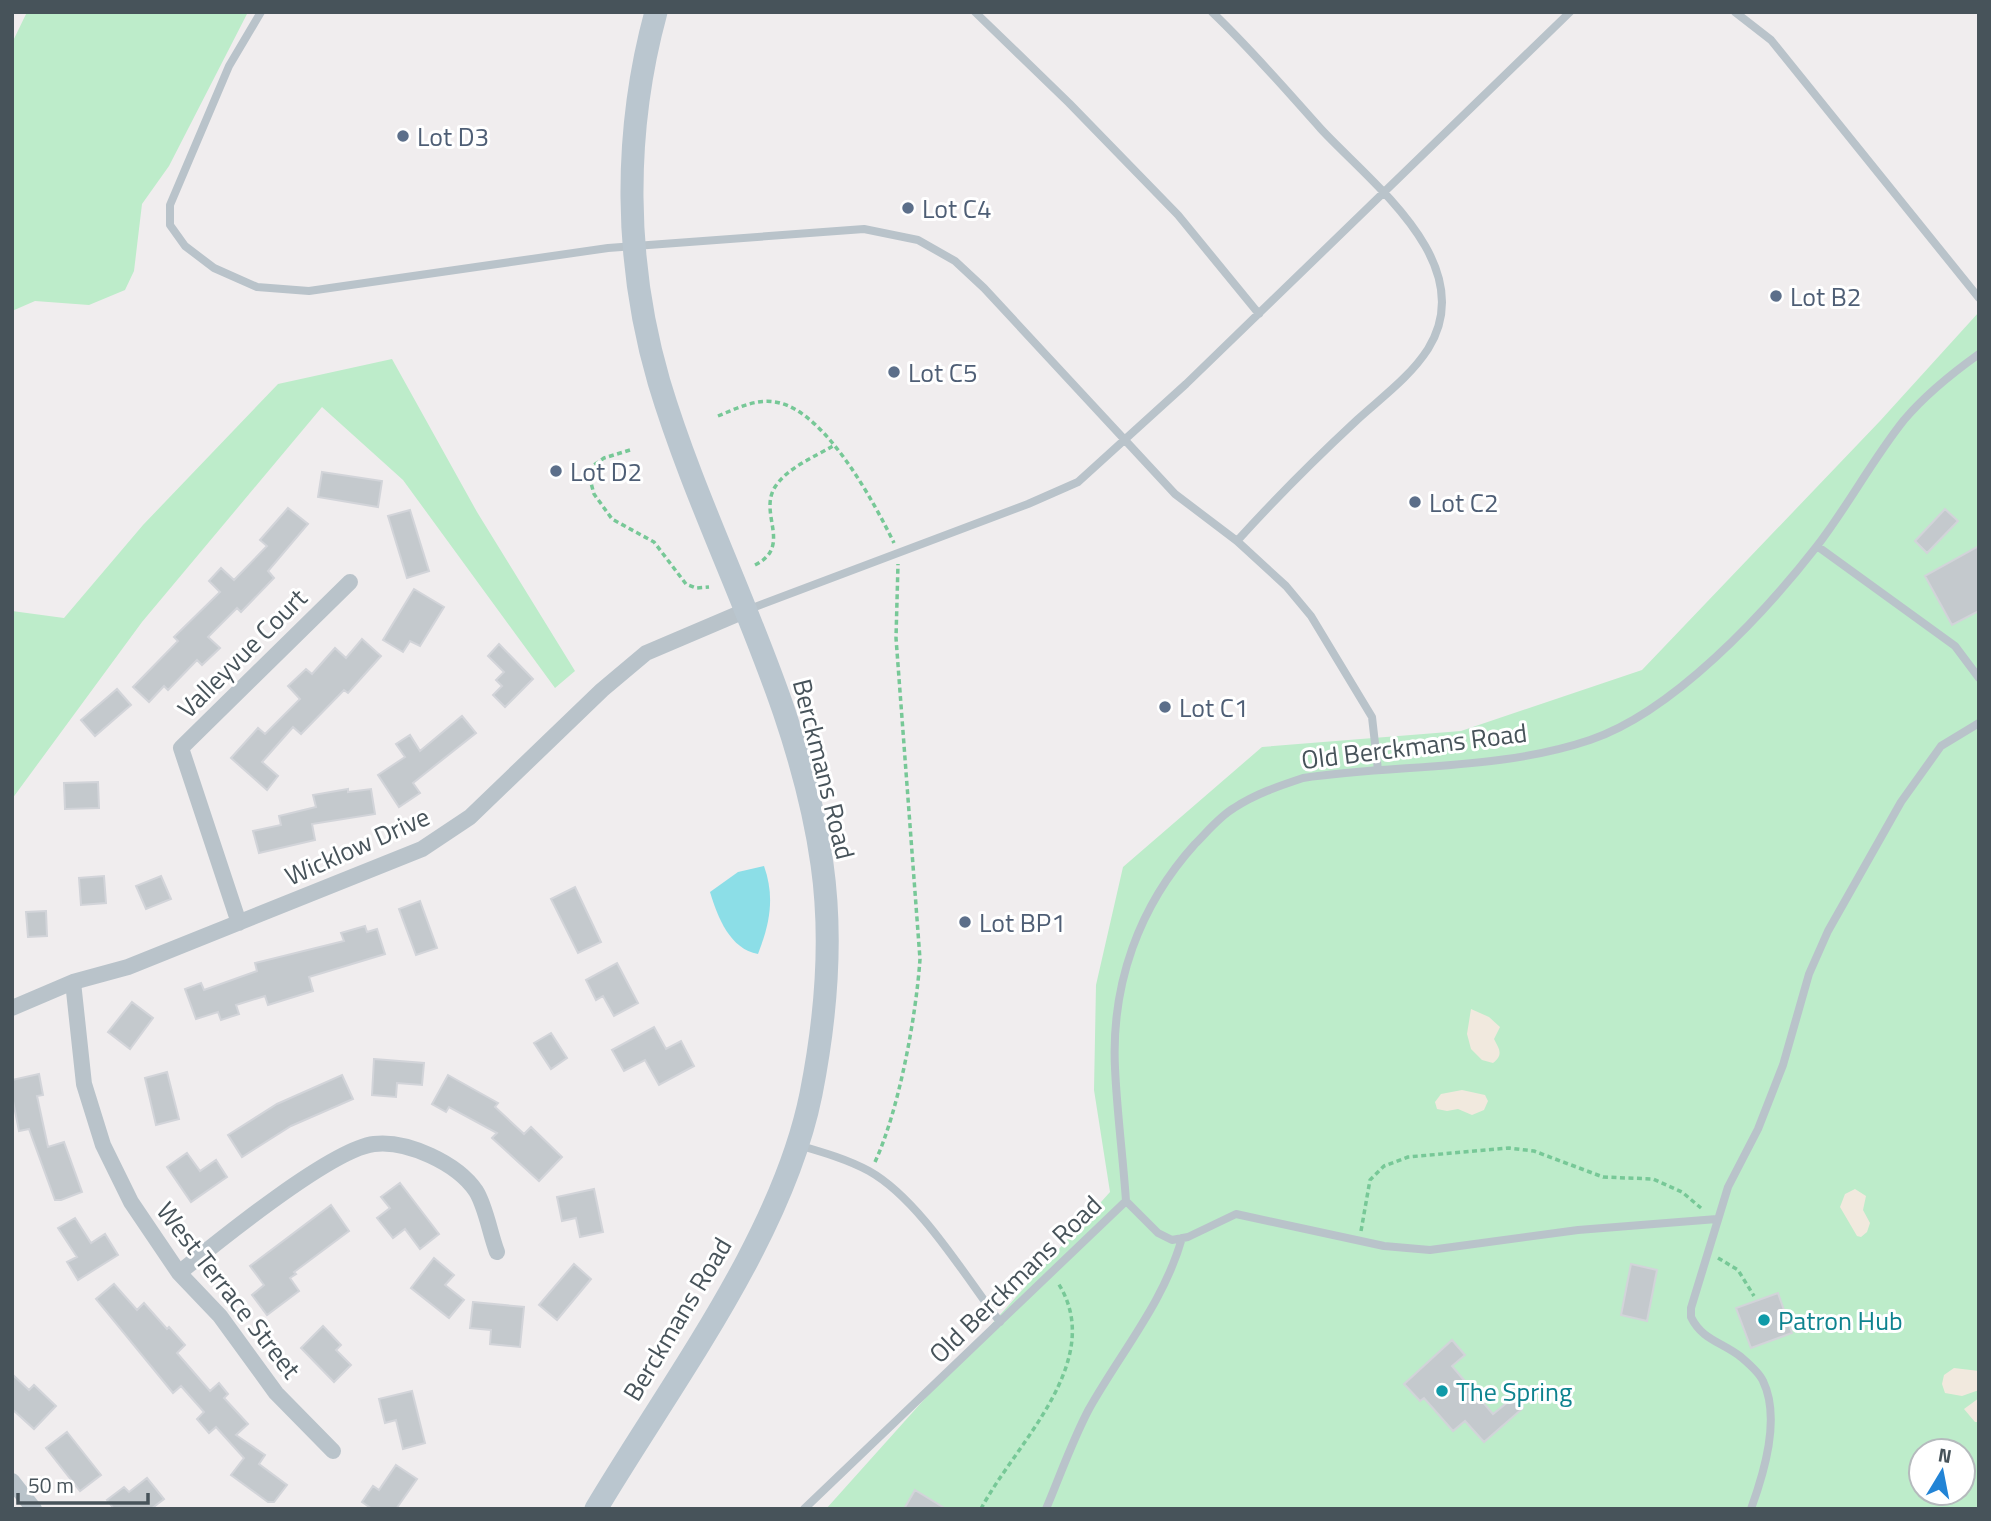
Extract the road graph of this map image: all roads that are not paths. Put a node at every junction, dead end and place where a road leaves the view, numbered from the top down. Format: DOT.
graph roads {
  1 [pos="261,12"];
  2 [pos="656,12"];
  3 [pos="975,12"];
  4 [pos="1212,12"];
  5 [pos="1570,12"];
  6 [pos="1735,12"];
  7 [pos="1382,191"];
  8 [pos="634,247"];
  9 [pos="1979,298"];
  10 [pos="1259,314"];
  11 [pos="1979,354"];
  12 [pos="1125,441"];
  13 [pos="1237,541"];
  14 [pos="1817,546"];
  15 [pos="350,582"];
  16 [pos="747,610"];
  17 [pos="1975,664"];
  18 [pos="1979,678"];
  19 [pos="1979,723"];
  20 [pos="1378,770"];
  21 [pos="239,923"];
  22 [pos="73,982"];
  23 [pos="12,1008"];
  24 [pos="797,1145"];
  25 [pos="1126,1201"];
  26 [pos="1717,1219"];
  27 [pos="1182,1238"];
  28 [pos="497,1252"];
  29 [pos="179,1273"];
  30 [pos="1000,1322"];
  31 [pos="333,1451"];
  32 [pos="12,1482"];
  33 [pos="34,1509"];
  34 [pos="596,1509"];
  35 [pos="804,1509"];
  36 [pos="1046,1509"];
  37 [pos="1751,1509"];
  1 -- 8 [label="lane"];
  2 -- 8 [label="main road, Berckmans Road"];
  3 -- 10 [label="lane"];
  4 -- 7 [label="lane"];
  5 -- 7 [label="lane"];
  6 -- 9 [label="lane"];
  7 -- 10 [label="lane"];
  7 -- 13 [label="lane"];
  8 -- 12 [label="lane"];
  8 -- 16 [label="main road, Berckmans Road"];
  10 -- 12 [label="lane"];
  11 -- 14 [label="lane, Old Berckmans Road"];
  12 -- 13 [label="lane"];
  12 -- 16 [label="lane"];
  13 -- 20 [label="lane"];
  14 -- 17 [label="lane"];
  14 -- 20 [label="lane, Old Berckmans Road"];
  15 -- 21 [label="street, Valleyvue Court"];
  16 -- 21 [label="street, Wicklow Drive"];
  16 -- 24 [label="main road, Berckmans Road"];
  17 -- 18 [label="lane"];
  19 -- 26 [label="lane"];
  20 -- 25 [label="lane, Old Berckmans Road"];
  21 -- 22 [label="street, Wicklow Drive"];
  22 -- 23 [label="street, Wicklow Drive"];
  22 -- 29 [label="street, West Terrace Street"];
  24 -- 30 [label="lane"];
  24 -- 34 [label="main road, Berckmans Road"];
  25 -- 27 [label="lane"];
  25 -- 30 [label="lane, Old Berckmans Road"];
  26 -- 27 [label="lane"];
  26 -- 37 [label="lane"];
  27 -- 36 [label="lane"];
  28 -- 29 [label="street"];
  29 -- 31 [label="street, West Terrace Street"];
  30 -- 35 [label="lane, Old Berckmans Road"];
  32 -- 33 [label="street"];
}
